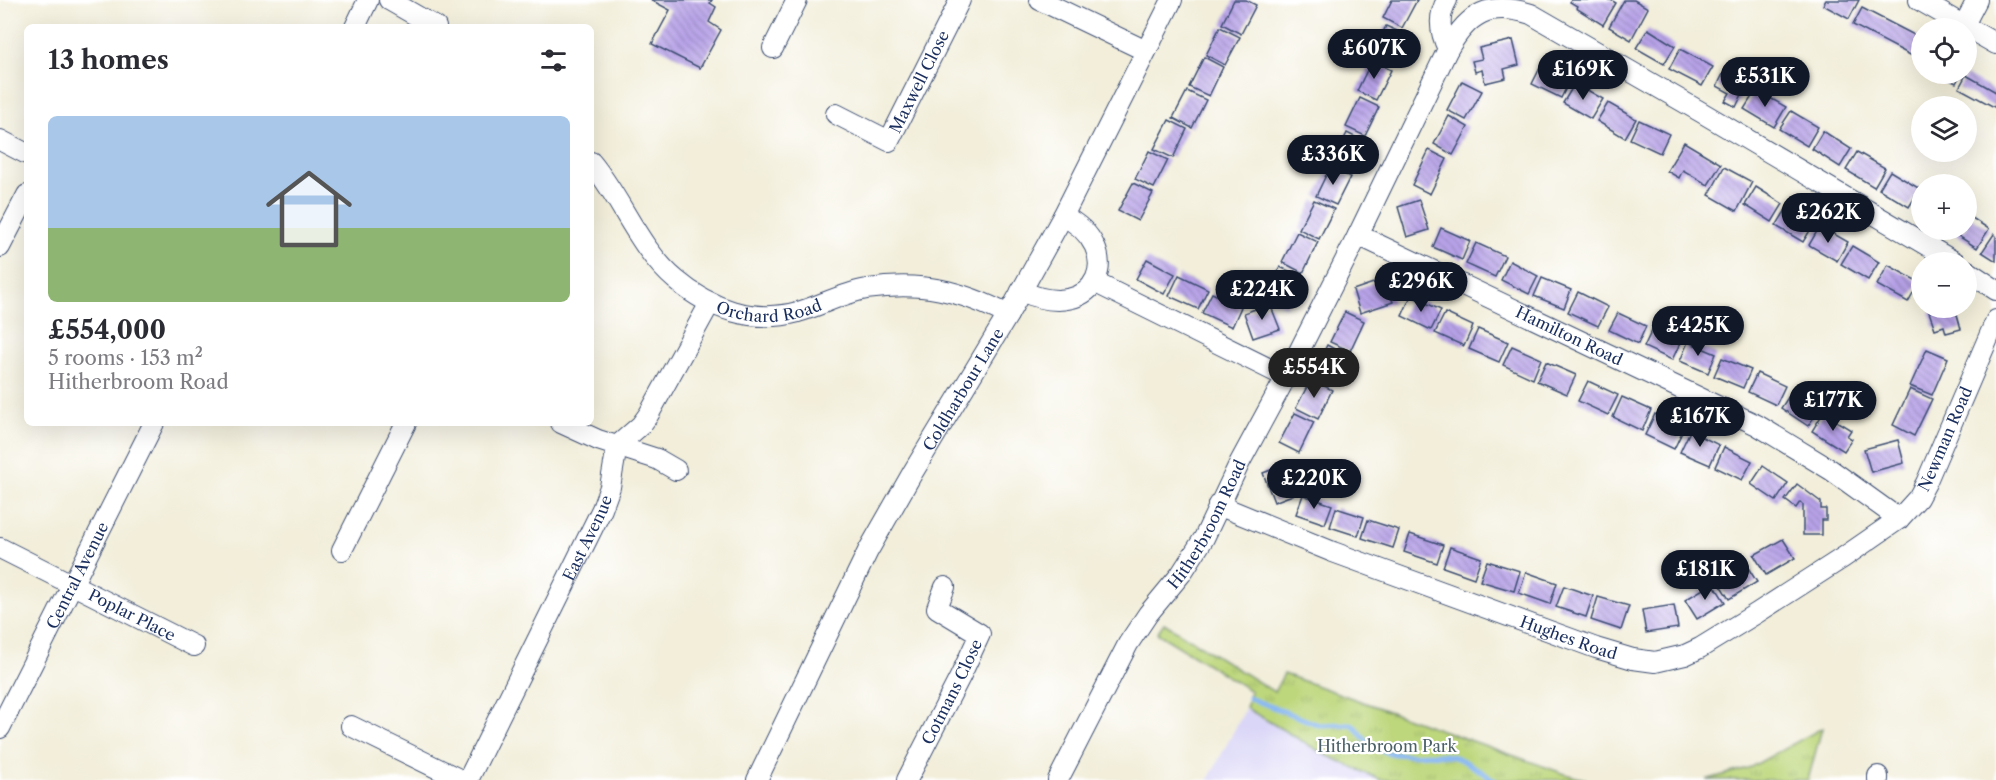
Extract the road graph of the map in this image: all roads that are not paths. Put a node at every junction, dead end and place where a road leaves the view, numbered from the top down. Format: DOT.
graph roads {
  1 [pos="368,0"];
  2 [pos="389,0"];
  3 [pos="797,0"];
  4 [pos="960,0"];
  5 [pos="1040,0"];
  6 [pos="1172,0"];
  7 [pos="1447,0"];
  8 [pos="1539,0"];
  9 [pos="1919,0"];
  10 [pos="1977,0"];
  11 [pos="1951,18"];
  12 [pos="1968,18"];
  13 [pos="1544,20"];
  14 [pos="356,24"];
  15 [pos="431,24"];
  16 [pos="1977,33"];
  17 [pos="1996,44"];
  18 [pos="773,48"];
  19 [pos="1448,49"];
  20 [pos="1146,51"];
  21 [pos="836,114"];
  22 [pos="0,140"];
  23 [pos="24,152"];
  24 [pos="594,171"];
  25 [pos="24,201"];
  26 [pos="1063,216"];
  27 [pos="1358,235"];
  28 [pos="0,247"];
  29 [pos="1938,252"];
  30 [pos="1977,277"];
  31 [pos="1094,282"];
  32 [pos="1996,290"];
  33 [pos="1021,291"];
  34 [pos="710,303"];
  35 [pos="1008,315"];
  36 [pos="1996,320"];
  37 [pos="1286,377"];
  38 [pos="152,426"];
  39 [pos="404,426"];
  40 [pos="567,426"];
  41 [pos="617,446"];
  42 [pos="676,470"];
  43 [pos="1218,505"];
  44 [pos="1899,519"];
  45 [pos="0,548"];
  46 [pos="342,550"];
  47 [pos="71,584"];
  48 [pos="945,587"];
  49 [pos="194,646"];
  50 [pos="351,726"];
  51 [pos="0,728"];
  52 [pos="461,780"];
  53 [pos="468,780"];
  54 [pos="757,780"];
  55 [pos="907,780"];
  56 [pos="1058,780"];
  1 -- 14 [label="street"];
  2 -- 15 [label="street"];
  3 -- 18 [label="street"];
  4 -- 21 [label="street, Maxwell Close"];
  5 -- 20 [label="street"];
  6 -- 20 [label="street, Coldharbour Lane"];
  7 -- 19 [label="street"];
  8 -- 13 [label="street"];
  9 -- 11 [label="street"];
  10 -- 12 [label="street"];
  13 -- 19 [label="street, Hitherbroom Road"];
  13 -- 29 [label="street, Hitherbroom Road"];
  16 -- 17 [label="street"];
  19 -- 27 [label="street, Hitherbroom Road"];
  20 -- 26 [label="street, Coldharbour Lane"];
  22 -- 23 [label="street"];
  24 -- 34 [label="street, Orchard Road"];
  25 -- 28 [label="street"];
  26 -- 31 [label="street"];
  26 -- 33 [label="street, Coldharbour Lane"];
  27 -- 37 [label="street, Hitherbroom Road"];
  27 -- 44 [label="street, Hamilton Road"];
  30 -- 32 [label="street"];
  31 -- 33 [label="street"];
  31 -- 37 [label="street"];
  33 -- 35 [label="street, Coldharbour Lane"];
  34 -- 35 [label="street, Orchard Road"];
  34 -- 41 [label="street"];
  35 -- 54 [label="street, Coldharbour Lane"];
  36 -- 44 [label="street, Newman Road"];
  37 -- 43 [label="street, Hitherbroom Road"];
  38 -- 47 [label="street, Central Avenue"];
  39 -- 46 [label="street"];
  40 -- 41 [label="street"];
  41 -- 42 [label="street"];
  41 -- 53 [label="street, East Avenue"];
  43 -- 44 [label="street, Hughes Road"];
  43 -- 56 [label="street, Hitherbroom Road"];
  45 -- 47 [label="street, Poplar Place"];
  47 -- 49 [label="street, Poplar Place"];
  47 -- 51 [label="street, Central Avenue"];
  48 -- 55 [label="street, Cotmans Close"];
  50 -- 52 [label="street"];
}
